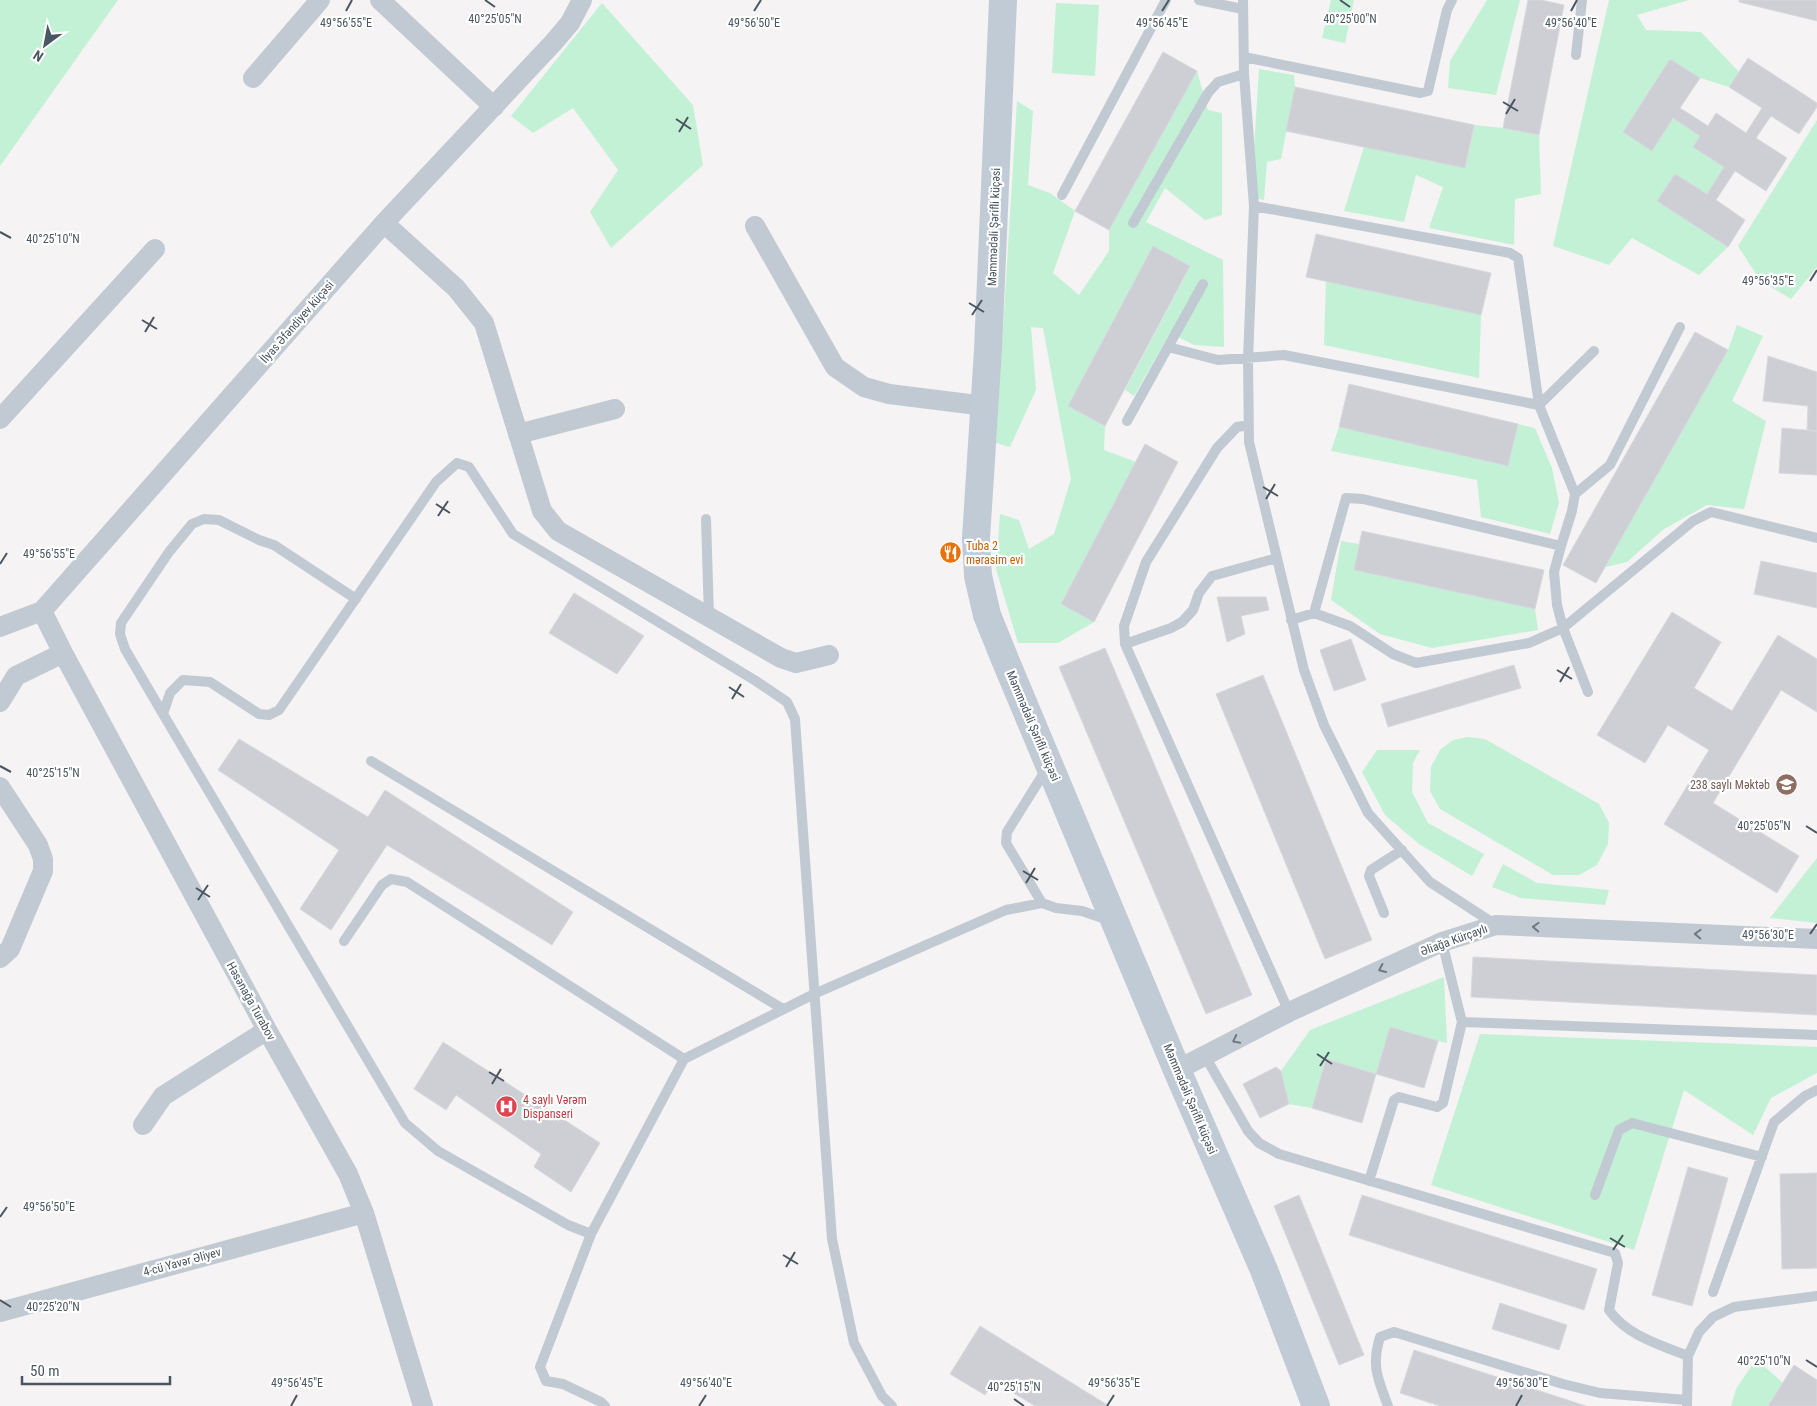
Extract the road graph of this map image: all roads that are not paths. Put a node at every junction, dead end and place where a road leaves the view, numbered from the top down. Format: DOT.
graph roads {
  1 [pos="320,0"];
  2 [pos="380,0"];
  3 [pos="582,0"];
  4 [pos="1003,0"];
  5 [pos="1166,0"];
  6 [pos="1199,0"];
  7 [pos="1452,0"];
  8 [pos="1582,0"];
  9 [pos="1243,4"];
  10 [pos="1576,55"];
  11 [pos="1244,57"];
  12 [pos="1244,74"];
  13 [pos="253,78"];
  14 [pos="494,107"];
  15 [pos="1062,195"];
  16 [pos="1254,206"];
  17 [pos="1133,223"];
  18 [pos="384,224"];
  19 [pos="755,226"];
  20 [pos="155,249"];
  21 [pos="1203,284"];
  22 [pos="1680,327"];
  23 [pos="1168,347"];
  24 [pos="1594,351"];
  25 [pos="1248,358"];
  26 [pos="1539,405"];
  27 [pos="984,406"];
  28 [pos="615,409"];
  29 [pos="0,419"];
  30 [pos="1127,421"];
  31 [pos="1249,425"];
  32 [pos="518,434"];
  33 [pos="1575,494"];
  34 [pos="706,518"];
  35 [pos="1817,538"];
  36 [pos="1561,546"];
  37 [pos="1277,558"];
  38 [pos="356,599"];
  39 [pos="42,611"];
  40 [pos="1314,613"];
  41 [pos="709,617"];
  42 [pos="1291,620"];
  43 [pos="0,627"];
  44 [pos="1562,628"];
  45 [pos="1125,644"];
  46 [pos="63,653"];
  47 [pos="829,655"];
  48 [pos="1588,692"];
  49 [pos="0,702"];
  50 [pos="164,714"];
  51 [pos="370,761"];
  52 [pos="1049,765"];
  53 [pos="0,787"];
  54 [pos="1402,850"];
  55 [pos="1042,903"];
  56 [pos="1384,914"];
  57 [pos="1115,923"];
  58 [pos="1496,925"];
  59 [pos="1817,939"];
  60 [pos="344,941"];
  61 [pos="1442,942"];
  62 [pos="0,958"];
  63 [pos="814,994"];
  64 [pos="783,1009"];
  65 [pos="1288,1012"];
  66 [pos="1462,1022"];
  67 [pos="267,1030"];
  68 [pos="1817,1035"];
  69 [pos="1205,1056"];
  70 [pos="684,1059"];
  71 [pos="1177,1070"];
  72 [pos="1817,1090"];
  73 [pos="143,1125"];
  74 [pos="1762,1157"];
  75 [pos="1369,1181"];
  76 [pos="1594,1195"];
  77 [pos="364,1213"];
  78 [pos="591,1234"];
  79 [pos="1713,1292"];
  80 [pos="1817,1296"];
  81 [pos="0,1312"];
  82 [pos="1688,1356"];
  83 [pos="1687,1403"];
  84 [pos="423,1406"];
  85 [pos="605,1406"];
  86 [pos="892,1406"];
  87 [pos="1316,1406"];
  88 [pos="1388,1406"];
  1 -- 13 [label="street"];
  2 -- 14 [label="street"];
  3 -- 14 [label="street, İlyas Əfəndiyev küçəsi"];
  4 -- 27 [label="street, Məmmədəli Şərifli küçəsi"];
  5 -- 15 [label="lane"];
  6 -- 9 [label="lane"];
  7 -- 11 [label="lane"];
  8 -- 10 [label="lane"];
  9 -- 11 [label="lane"];
  11 -- 12 [label="lane"];
  12 -- 16 [label="lane"];
  12 -- 17 [label="lane"];
  14 -- 18 [label="street, İlyas Əfəndiyev küçəsi"];
  16 -- 25 [label="lane"];
  16 -- 26 [label="lane"];
  18 -- 32 [label="street"];
  18 -- 39 [label="street, İlyas Əfəndiyev küçəsi"];
  19 -- 27 [label="street"];
  20 -- 29 [label="street"];
  21 -- 23 [label="lane"];
  22 -- 33 [label="lane"];
  23 -- 25 [label="lane"];
  23 -- 30 [label="lane"];
  24 -- 26 [label="lane"];
  25 -- 26 [label="lane"];
  25 -- 31 [label="lane"];
  26 -- 33 [label="lane"];
  27 -- 52 [label="street, Məmmədəli Şərifli küçəsi"];
  28 -- 32 [label="street"];
  31 -- 37 [label="lane"];
  31 -- 45 [label="lane"];
  32 -- 41 [label="street"];
  33 -- 36 [label="lane"];
  34 -- 41 [label="lane"];
  35 -- 44 [label="lane"];
  36 -- 40 [label="lane"];
  36 -- 44 [label="lane"];
  37 -- 42 [label="lane"];
  37 -- 45 [label="lane"];
  38 -- 50 [label="lane"];
  38 -- 50 [label="lane"];
  38 -- 63 [label="lane"];
  39 -- 43 [label="street, İlyas Əfəndiyev küçəsi"];
  39 -- 46 [label="street, Həsənağa Turabov"];
  40 -- 42 [label="lane"];
  40 -- 44 [label="lane"];
  41 -- 47 [label="street"];
  42 -- 54 [label="lane"];
  44 -- 48 [label="lane"];
  45 -- 65 [label="lane"];
  46 -- 49 [label="street"];
  46 -- 67 [label="street, Həsənağa Turabov"];
  50 -- 78 [label="lane"];
  51 -- 64 [label="lane"];
  52 -- 55 [label="lane"];
  52 -- 57 [label="street, Məmmədəli Şərifli küçəsi"];
  53 -- 62 [label="street"];
  54 -- 56 [label="lane"];
  54 -- 58 [label="lane"];
  55 -- 57 [label="lane"];
  55 -- 63 [label="lane"];
  57 -- 71 [label="street, Məmmədəli Şərifli küçəsi"];
  59 -- 58 [label="street, Əliağa Kürçaylı, one-way"];
  58 -- 61 [label="street, Əliağa Kürçaylı"];
  60 -- 70 [label="lane"];
  61 -- 65 [label="street, Əliağa Kürçaylı, one-way"];
  61 -- 66 [label="lane"];
  63 -- 64 [label="lane"];
  63 -- 86 [label="lane"];
  64 -- 70 [label="lane"];
  65 -- 69 [label="street, Əliağa Kürçaylı, one-way"];
  66 -- 68 [label="lane"];
  66 -- 75 [label="lane"];
  67 -- 73 [label="street"];
  67 -- 77 [label="street, Həsənağa Turabov"];
  69 -- 71 [label="street, Əliağa Kürçaylı"];
  69 -- 75 [label="lane"];
  70 -- 78 [label="lane"];
  71 -- 87 [label="street, Məmmədəli Şərifli küçəsi"];
  72 -- 74 [label="lane"];
  74 -- 76 [label="lane"];
  74 -- 79 [label="lane"];
  75 -- 82 [label="lane"];
  77 -- 81 [label="street, 4-cü Yavər Əliyev"];
  77 -- 84 [label="street, Həsənağa Turabov"];
  78 -- 85 [label="lane"];
  80 -- 82 [label="lane"];
  82 -- 83 [label="lane"];
  83 -- 88 [label="lane"];
}
